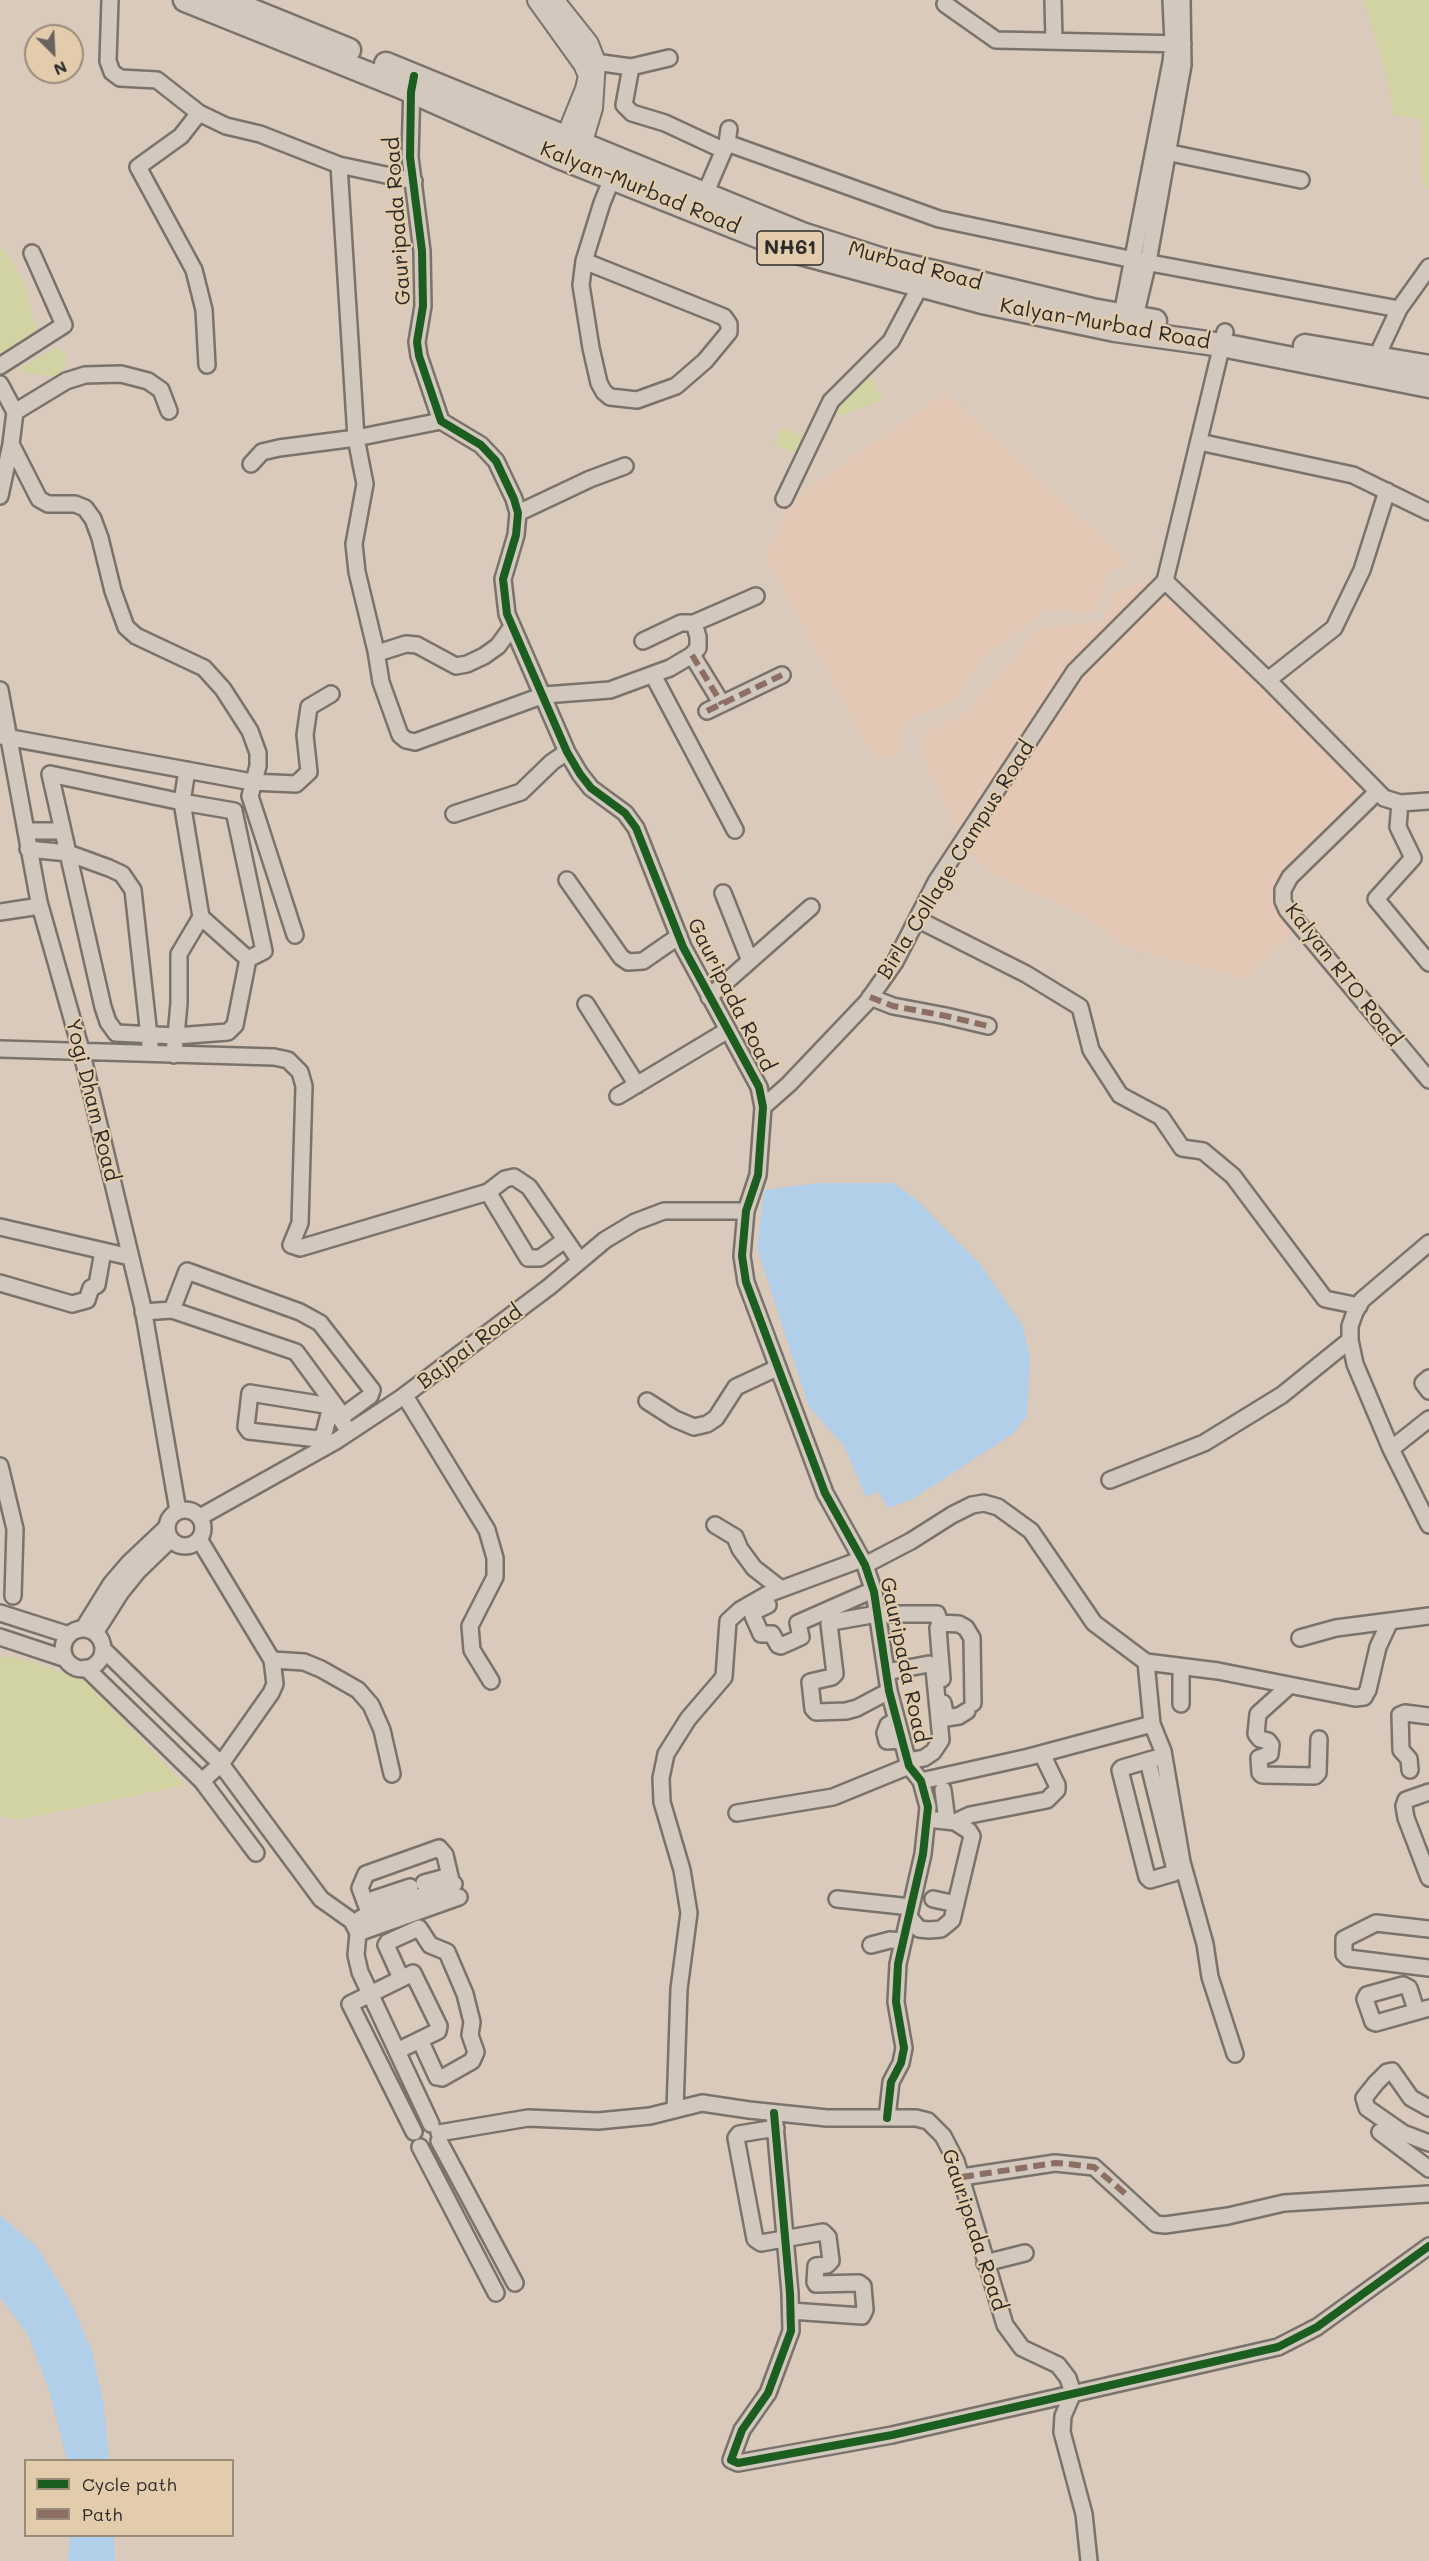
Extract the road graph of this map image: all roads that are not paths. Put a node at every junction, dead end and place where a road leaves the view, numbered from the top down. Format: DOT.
graph roads {
  1 [pos="111,0"];
  2 [pos="185,0"];
  3 [pos="226,0"];
  4 [pos="538,0"];
  5 [pos="553,0"];
  6 [pos="1053,0"];
  7 [pos="1171,0"];
  8 [pos="1182,0"];
  9 [pos="945,4"];
  10 [pos="562,22"];
  11 [pos="1054,40"];
  12 [pos="1178,44"];
  13 [pos="669,58"];
  14 [pos="595,62"];
  15 [pos="631,67"];
  16 [pos="412,84"];
  17 [pos="199,113"];
  18 [pos="726,140"];
  19 [pos="571,150"];
  20 [pos="1162,151"];
  21 [pos="339,165"];
  22 [pos="613,176"];
  23 [pos="1301,180"];
  24 [pos="414,181"];
  25 [pos="705,194"];
  26 [pos="32,253"];
  27 [pos="584,261"];
  28 [pos="1141,261"];
  29 [pos="1429,267"];
  30 [pos="925,278"];
  31 [pos="1399,309"];
  32 [pos="1127,324"];
  33 [pos="1224,339"];
  34 [pos="1376,358"];
  35 [pos="207,365"];
  36 [pos="0,366"];
  37 [pos="1429,367"];
  38 [pos="0,384"];
  39 [pos="1429,386"];
  40 [pos="169,411"];
  41 [pos="15,412"];
  42 [pos="441,421"];
  43 [pos="356,438"];
  44 [pos="1199,442"];
  45 [pos="11,444"];
  46 [pos="251,464"];
  47 [pos="625,466"];
  48 [pos="1387,491"];
  49 [pos="0,496"];
  50 [pos="784,499"];
  51 [pos="1429,512"];
  52 [pos="518,513"];
  53 [pos="1165,581"];
  54 [pos="756,596"];
  55 [pos="694,623"];
  56 [pos="511,628"];
  57 [pos="643,641"];
  58 [pos="376,651"];
  59 [pos="692,656"];
  60 [pos="653,675"];
  61 [pos="782,675"];
  62 [pos="1268,680"];
  63 [pos="0,690"];
  64 [pos="331,694"];
  65 [pos="544,695"];
  66 [pos="722,704"];
  67 [pos="707,711"];
  68 [pos="5,737"];
  69 [pos="567,752"];
  70 [pos="192,771"];
  71 [pos="252,782"];
  72 [pos="1377,792"];
  73 [pos="1429,801"];
  74 [pos="186,803"];
  75 [pos="1400,803"];
  76 [pos="454,814"];
  77 [pos="735,830"];
  78 [pos="27,831"];
  79 [pos="63,831"];
  80 [pos="28,849"];
  81 [pos="68,853"];
  82 [pos="567,880"];
  83 [pos="723,893"];
  84 [pos="40,906"];
  85 [pos="811,907"];
  86 [pos="0,912"];
  87 [pos="201,917"];
  88 [pos="917,919"];
  89 [pos="295,935"];
  90 [pos="679,936"];
  91 [pos="248,959"];
  92 [pos="750,961"];
  93 [pos="1429,963"];
  94 [pos="709,997"];
  95 [pos="870,997"];
  96 [pos="586,1004"];
  97 [pos="988,1026"];
  98 [pos="728,1030"];
  99 [pos="149,1035"];
  100 [pos="176,1036"];
  101 [pos="0,1049"];
  102 [pos="81,1050"];
  103 [pos="150,1054"];
  104 [pos="174,1055"];
  105 [pos="1429,1080"];
  106 [pos="637,1085"];
  107 [pos="618,1096"];
  108 [pos="763,1107"];
  109 [pos="488,1192"];
  110 [pos="746,1211"];
  111 [pos="0,1227"];
  112 [pos="565,1240"];
  113 [pos="1429,1243"];
  114 [pos="103,1251"];
  115 [pos="130,1257"];
  116 [pos="580,1261"];
  117 [pos="0,1283"];
  118 [pos="1359,1306"];
  119 [pos="172,1310"];
  120 [pos="143,1311"];
  121 [pos="1350,1340"];
  122 [pos="777,1368"];
  123 [pos="1429,1378"];
  124 [pos="1429,1391"];
  125 [pos="405,1396"];
  126 [pos="647,1401"];
  127 [pos="335,1407"];
  128 [pos="1429,1419"];
  129 [pos="349,1432"];
  130 [pos="1391,1449"];
  131 [pos="0,1466"];
  132 [pos="1110,1480"];
  133 [pos="178,1511"];
  134 [pos="200,1517"];
  135 [pos="715,1525"];
  136 [pos="1429,1526"];
  137 [pos="169,1533"];
  138 [pos="199,1539"];
  139 [pos="863,1562"];
  140 [pos="873,1590"];
  141 [pos="784,1593"];
  142 [pos="7,1595"];
  143 [pos="877,1614"];
  144 [pos="6,1615"];
  145 [pos="1429,1616"];
  146 [pos="1390,1621"];
  147 [pos="940,1623"];
  148 [pos="89,1631"];
  149 [pos="69,1635"];
  150 [pos="3,1638"];
  151 [pos="1300,1638"];
  152 [pos="103,1649"];
  153 [pos="66,1659"];
  154 [pos="272,1660"];
  155 [pos="1146,1662"];
  156 [pos="1181,1667"];
  157 [pos="86,1668"];
  158 [pos="886,1672"];
  159 [pos="491,1681"];
  160 [pos="1288,1686"];
  161 [pos="889,1691"];
  162 [pos="1181,1704"];
  163 [pos="1429,1716"];
  164 [pos="1152,1724"];
  165 [pos="1319,1739"];
  166 [pos="1042,1754"];
  167 [pos="1156,1759"];
  168 [pos="908,1763"];
  169 [pos="221,1764"];
  170 [pos="1410,1770"];
  171 [pos="392,1774"];
  172 [pos="202,1781"];
  173 [pos="921,1781"];
  174 [pos="943,1790"];
  175 [pos="1429,1792"];
  176 [pos="737,1813"];
  177 [pos="927,1819"];
  178 [pos="951,1821"];
  179 [pos="256,1854"];
  180 [pos="1429,1878"];
  181 [pos="454,1885"];
  182 [pos="837,1899"];
  183 [pos="933,1899"];
  184 [pos="956,1904"];
  185 [pos="367,1908"];
  186 [pos="403,1910"];
  187 [pos="910,1912"];
  188 [pos="355,1927"];
  189 [pos="1429,1929"];
  190 [pos="899,1938"];
  191 [pos="871,1945"];
  192 [pos="1429,1968"];
  193 [pos="401,1978"];
  194 [pos="371,1993"];
  195 [pos="420,2040"];
  196 [pos="397,2051"];
  197 [pos="1235,2054"];
  198 [pos="1429,2108"];
  199 [pos="675,2110"];
  200 [pos="887,2118"];
  201 [pos="775,2121"];
  202 [pos="414,2132"];
  203 [pos="436,2132"];
  204 [pos="1380,2132"];
  205 [pos="1429,2143"];
  206 [pos="420,2147"];
  207 [pos="1429,2169"];
  208 [pos="962,2177"];
  209 [pos="1429,2194"];
  210 [pos="785,2237"];
  211 [pos="1429,2246"];
  212 [pos="1025,2253"];
  213 [pos="989,2267"];
  214 [pos="515,2283"];
  215 [pos="496,2293"];
  216 [pos="791,2311"];
  217 [pos="1073,2393"];
  218 [pos="1089,2561"];
  1 -- 17 [label="street"];
  2 -- 16 [label="highway, Kalyan-Murbad Road / NH61"];
  3 -- 16 [label="highway, NH61"];
  4 -- 10 [label="main road"];
  5 -- 10 [label="main road"];
  6 -- 11 [label="street"];
  7 -- 12 [label="street"];
  8 -- 12 [label="street"];
  9 -- 11 [label="street"];
  10 -- 14 [label="main road"];
  10 -- 19 [label="main road"];
  11 -- 12 [label="street"];
  12 -- 20 [label="street"];
  13 -- 15 [label="street"];
  14 -- 15 [label="street"];
  14 -- 19 [label="main road"];
  15 -- 18 [label="street"];
  16 -- 19 [label="highway, Kalyan-Murbad Road / NH61"];
  16 -- 24 [label="street, Gauripada Road"];
  17 -- 21 [label="street"];
  17 -- 35 [label="street"];
  18 -- 25 [label="street"];
  18 -- 28 [label="street"];
  19 -- 22 [label="highway, Kalyan-Murbad Road / NH61"];
  19 -- 25 [label="highway, Murbad Road / NH61"];
  20 -- 23 [label="street"];
  20 -- 28 [label="street"];
  21 -- 24 [label="street"];
  21 -- 43 [label="street"];
  22 -- 27 [label="street"];
  22 -- 30 [label="highway, Kalyan-Murbad Road / NH61"];
  24 -- 42 [label="street, Gauripada Road"];
  25 -- 30 [label="highway, Murbad Road / NH61"];
  26 -- 36 [label="street"];
  27 -- 27 [label="street"];
  28 -- 31 [label="street"];
  28 -- 32 [label="street"];
  29 -- 31 [label="street"];
  30 -- 32 [label="highway, Kalyan-Murbad Road / NH61"];
  30 -- 50 [label="street"];
  31 -- 34 [label="street"];
  32 -- 33 [label="highway, Kalyan-Murbad Road / NH61"];
  33 -- 34 [label="highway, NH61"];
  33 -- 39 [label="highway, Kalyan-Murbad Road / NH61"];
  33 -- 44 [label="street"];
  34 -- 37 [label="highway, NH61"];
  38 -- 41 [label="street"];
  40 -- 41 [label="street"];
  41 -- 45 [label="street"];
  42 -- 43 [label="street"];
  42 -- 52 [label="street"];
  43 -- 46 [label="street"];
  43 -- 58 [label="street"];
  44 -- 48 [label="street"];
  44 -- 53 [label="street"];
  45 -- 49 [label="street"];
  45 -- 71 [label="street"];
  47 -- 52 [label="street"];
  48 -- 51 [label="street"];
  48 -- 62 [label="street"];
  52 -- 56 [label="street, Gauripada Road"];
  53 -- 62 [label="street"];
  53 -- 88 [label="street, Birla Collage Campus Road"];
  54 -- 55 [label="street"];
  55 -- 57 [label="street"];
  55 -- 59 [label="street"];
  56 -- 58 [label="street"];
  56 -- 65 [label="street, Gauripada Road"];
  58 -- 65 [label="street"];
  59 -- 60 [label="street"];
  59 -- 66 [label="street"];
  60 -- 65 [label="street"];
  60 -- 77 [label="street"];
  61 -- 66 [label="street"];
  62 -- 72 [label="street"];
  63 -- 68 [label="street, Yogi Dham Road"];
  64 -- 71 [label="street"];
  65 -- 69 [label="street, Gauripada Road"];
  66 -- 67 [label="street"];
  68 -- 70 [label="street"];
  68 -- 78 [label="street, Yogi Dham Road"];
  69 -- 76 [label="street"];
  69 -- 90 [label="street, Gauripada Road"];
  70 -- 71 [label="street"];
  70 -- 74 [label="street"];
  71 -- 89 [label="street"];
  72 -- 75 [label="street"];
  72 -- 105 [label="street, Kalyan RTO Road"];
  73 -- 75 [label="street"];
  74 -- 79 [label="street"];
  74 -- 87 [label="street"];
  74 -- 91 [label="street"];
  75 -- 93 [label="street"];
  78 -- 79 [label="street"];
  78 -- 80 [label="street, Yogi Dham Road"];
  79 -- 81 [label="street"];
  80 -- 81 [label="street"];
  80 -- 84 [label="street, Yogi Dham Road"];
  81 -- 99 [label="street"];
  81 -- 99 [label="street"];
  82 -- 90 [label="street"];
  83 -- 92 [label="street"];
  84 -- 86 [label="street"];
  84 -- 102 [label="street, Yogi Dham Road"];
  85 -- 92 [label="street"];
  87 -- 91 [label="street"];
  87 -- 100 [label="street"];
  88 -- 95 [label="street, Birla Collage Campus Road"];
  88 -- 118 [label="street"];
  90 -- 94 [label="street, Gauripada Road"];
  91 -- 100 [label="street"];
  92 -- 94 [label="street"];
  94 -- 98 [label="street, Gauripada Road"];
  95 -- 97 [label="street"];
  95 -- 108 [label="street, Birla Collage Campus Road"];
  96 -- 106 [label="street"];
  98 -- 106 [label="street"];
  98 -- 108 [label="street, Gauripada Road"];
  99 -- 100 [label="street"];
  99 -- 103 [label="street"];
  100 -- 104 [label="street"];
  101 -- 102 [label="street"];
  102 -- 103 [label="street"];
  102 -- 115 [label="street, Yogi Dham Road"];
  103 -- 104 [label="street"];
  104 -- 109 [label="street"];
  106 -- 107 [label="street"];
  108 -- 110 [label="street, Gauripada Road"];
  109 -- 112 [label="street"];
  109 -- 112 [label="street"];
  110 -- 116 [label="street, Bajpai Road"];
  110 -- 122 [label="street, Gauripada Road"];
  111 -- 114 [label="street"];
  112 -- 116 [label="street"];
  113 -- 118 [label="street"];
  114 -- 115 [label="street"];
  114 -- 117 [label="street"];
  115 -- 120 [label="street, Yogi Dham Road"];
  116 -- 125 [label="street, Bajpai Road"];
  118 -- 121 [label="street"];
  119 -- 120 [label="street"];
  119 -- 127 [label="street"];
  119 -- 127 [label="street"];
  120 -- 133 [label="street, Yogi Dham Road"];
  121 -- 130 [label="street"];
  121 -- 132 [label="street"];
  122 -- 126 [label="street"];
  122 -- 139 [label="street, Gauripada Road"];
  123 -- 124 [label="street"];
  125 -- 129 [label="street, Bajpai Road"];
  125 -- 159 [label="street"];
  127 -- 127 [label="street"];
  127 -- 129 [label="street"];
  128 -- 130 [label="street"];
  129 -- 134 [label="street, Bajpai Road"];
  130 -- 136 [label="street"];
  131 -- 142 [label="street"];
  133 -- 134 [label="street"];
  133 -- 137 [label="street"];
  134 -- 138 [label="street"];
  135 -- 141 [label="street"];
  137 -- 138 [label="street"];
  137 -- 148 [label="street"];
  138 -- 154 [label="street"];
  139 -- 140 [label="street, Gauripada Road"];
  139 -- 141 [label="street"];
  139 -- 155 [label="street"];
  140 -- 141 [label="street"];
  140 -- 143 [label="street, Gauripada Road"];
  141 -- 199 [label="street"];
  142 -- 144 [label="street"];
  143 -- 147 [label="street"];
  143 -- 158 [label="street, Gauripada Road"];
  143 -- 161 [label="street"];
  144 -- 149 [label="street"];
  144 -- 150 [label="street"];
  145 -- 146 [label="street"];
  146 -- 151 [label="street"];
  146 -- 160 [label="street"];
  147 -- 147 [label="street"];
  148 -- 149 [label="street"];
  148 -- 152 [label="street"];
  149 -- 153 [label="street"];
  150 -- 153 [label="street"];
  152 -- 157 [label="street"];
  152 -- 169 [label="street"];
  153 -- 157 [label="street"];
  154 -- 169 [label="street"];
  154 -- 171 [label="street"];
  155 -- 156 [label="street"];
  155 -- 164 [label="street"];
  156 -- 160 [label="street"];
  156 -- 162 [label="street"];
  157 -- 172 [label="street"];
  158 -- 161 [label="street, Gauripada Road"];
  158 -- 168 [label="street"];
  160 -- 165 [label="street"];
  161 -- 168 [label="street, Gauripada Road"];
  163 -- 170 [label="street"];
  164 -- 166 [label="street"];
  164 -- 167 [label="street"];
  166 -- 173 [label="street"];
  166 -- 178 [label="street"];
  167 -- 167 [label="street"];
  167 -- 197 [label="street"];
  168 -- 173 [label="street, Gauripada Road"];
  168 -- 176 [label="street"];
  169 -- 172 [label="street"];
  169 -- 188 [label="street"];
  172 -- 179 [label="street"];
  173 -- 177 [label="street, Gauripada Road"];
  174 -- 178 [label="street"];
  175 -- 180 [label="street"];
  177 -- 178 [label="street"];
  177 -- 187 [label="street, Gauripada Road"];
  178 -- 184 [label="street"];
  181 -- 185 [label="street"];
  181 -- 185 [label="street"];
  181 -- 186 [label="street"];
  182 -- 187 [label="street"];
  183 -- 184 [label="street"];
  184 -- 187 [label="street"];
  185 -- 186 [label="street"];
  185 -- 188 [label="street"];
  186 -- 188 [label="street"];
  187 -- 190 [label="street, Gauripada Road"];
  188 -- 194 [label="street"];
  189 -- 192 [label="street"];
  190 -- 191 [label="street"];
  190 -- 200 [label="street, Gauripada Road"];
  193 -- 194 [label="street"];
  193 -- 195 [label="street"];
  193 -- 195 [label="street"];
  194 -- 196 [label="street"];
  194 -- 202 [label="street"];
  195 -- 196 [label="street"];
  196 -- 203 [label="street"];
  198 -- 205 [label="street"];
  199 -- 201 [label="street"];
  199 -- 203 [label="street"];
  200 -- 201 [label="street"];
  200 -- 208 [label="street, Gauripada Road"];
  201 -- 210 [label="street"];
  201 -- 210 [label="street"];
  202 -- 203 [label="street"];
  202 -- 206 [label="street"];
  203 -- 206 [label="street"];
  203 -- 214 [label="street"];
  204 -- 207 [label="street"];
  206 -- 215 [label="street"];
  208 -- 209 [label="street"];
  208 -- 213 [label="street, Gauripada Road"];
  210 -- 216 [label="street"];
  210 -- 216 [label="street"];
  211 -- 217 [label="street"];
  212 -- 213 [label="street"];
  213 -- 217 [label="street, Gauripada Road"];
  216 -- 217 [label="street"];
  217 -- 218 [label="street"];
}
